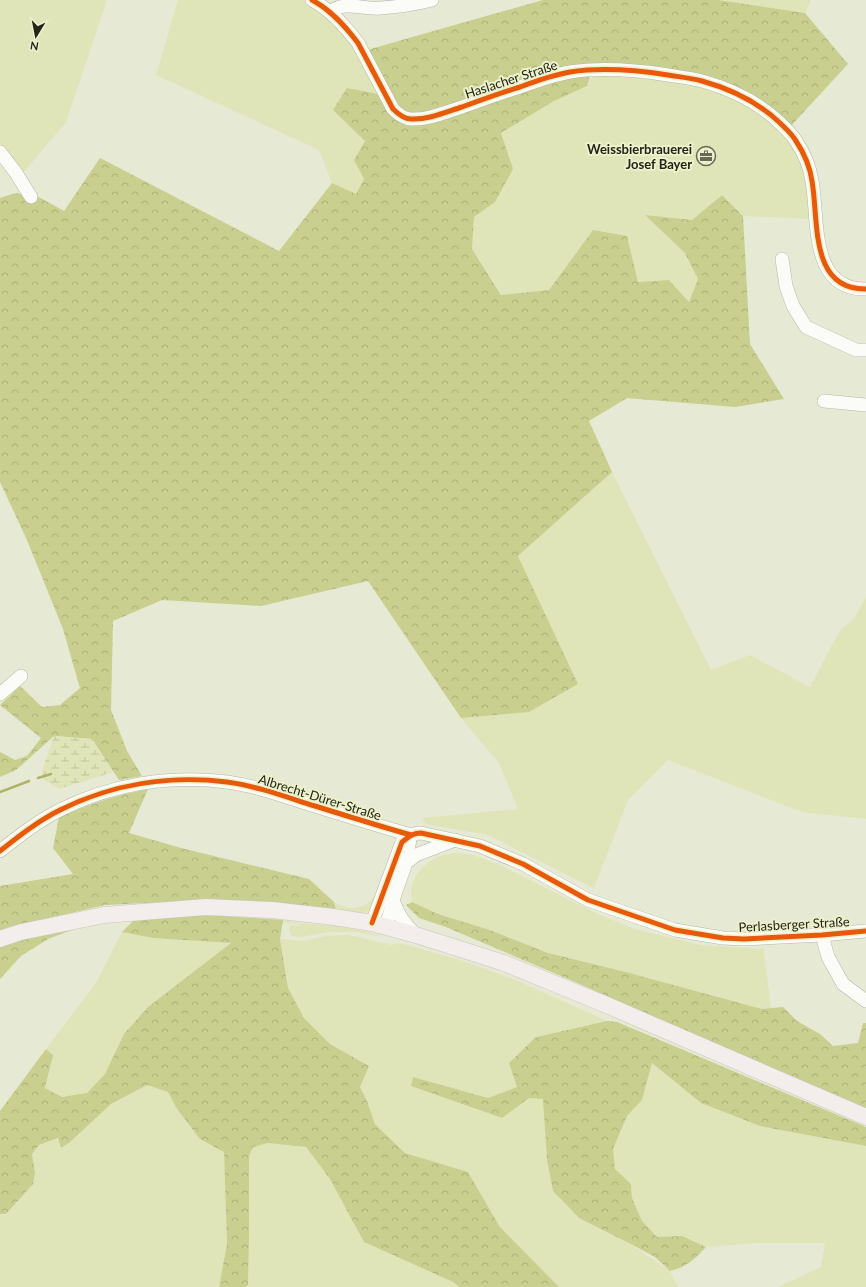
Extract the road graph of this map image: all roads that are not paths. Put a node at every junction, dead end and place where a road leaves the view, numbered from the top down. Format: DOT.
graph roads {
  1 [pos="312,0"];
  2 [pos="432,0"];
  3 [pos="393,3"];
  4 [pos="334,7"];
  5 [pos="0,152"];
  6 [pos="31,197"];
  7 [pos="782,260"];
  8 [pos="866,289"];
  9 [pos="866,350"];
  10 [pos="824,401"];
  11 [pos="866,404"];
  12 [pos="21,676"];
  13 [pos="0,694"];
  14 [pos="411,835"];
  15 [pos="455,840"];
  16 [pos="0,851"];
  17 [pos="406,863"];
  18 [pos="393,900"];
  19 [pos="379,925"];
  20 [pos="866,931"];
  21 [pos="416,935"];
  22 [pos="822,935"];
  23 [pos="0,939"];
  24 [pos="866,1001"];
  25 [pos="866,1117"];
  1 -- 4 [label="street, Haslacher Straße"];
  2 -- 3 [label="street"];
  3 -- 4 [label="street"];
  4 -- 8 [label="street, Haslacher Straße"];
  5 -- 6 [label="street"];
  7 -- 9 [label="street"];
  10 -- 11 [label="street"];
  12 -- 13 [label="street"];
  14 -- 15 [label="street, Albrecht-Dürer-Straße"];
  14 -- 16 [label="street, Albrecht-Dürer-Straße"];
  14 -- 17 [label="street"];
  14 -- 19 [label="street"];
  15 -- 17 [label="street"];
  15 -- 22 [label="street, Perlasberger Straße"];
  17 -- 18 [label="street"];
  18 -- 19 [label="street"];
  18 -- 21 [label="street"];
  19 -- 21 [label="main road"];
  19 -- 23 [label="main road"];
  20 -- 22 [label="street, Perlasberger Straße"];
  21 -- 25 [label="main road"];
  22 -- 24 [label="street"];
}
